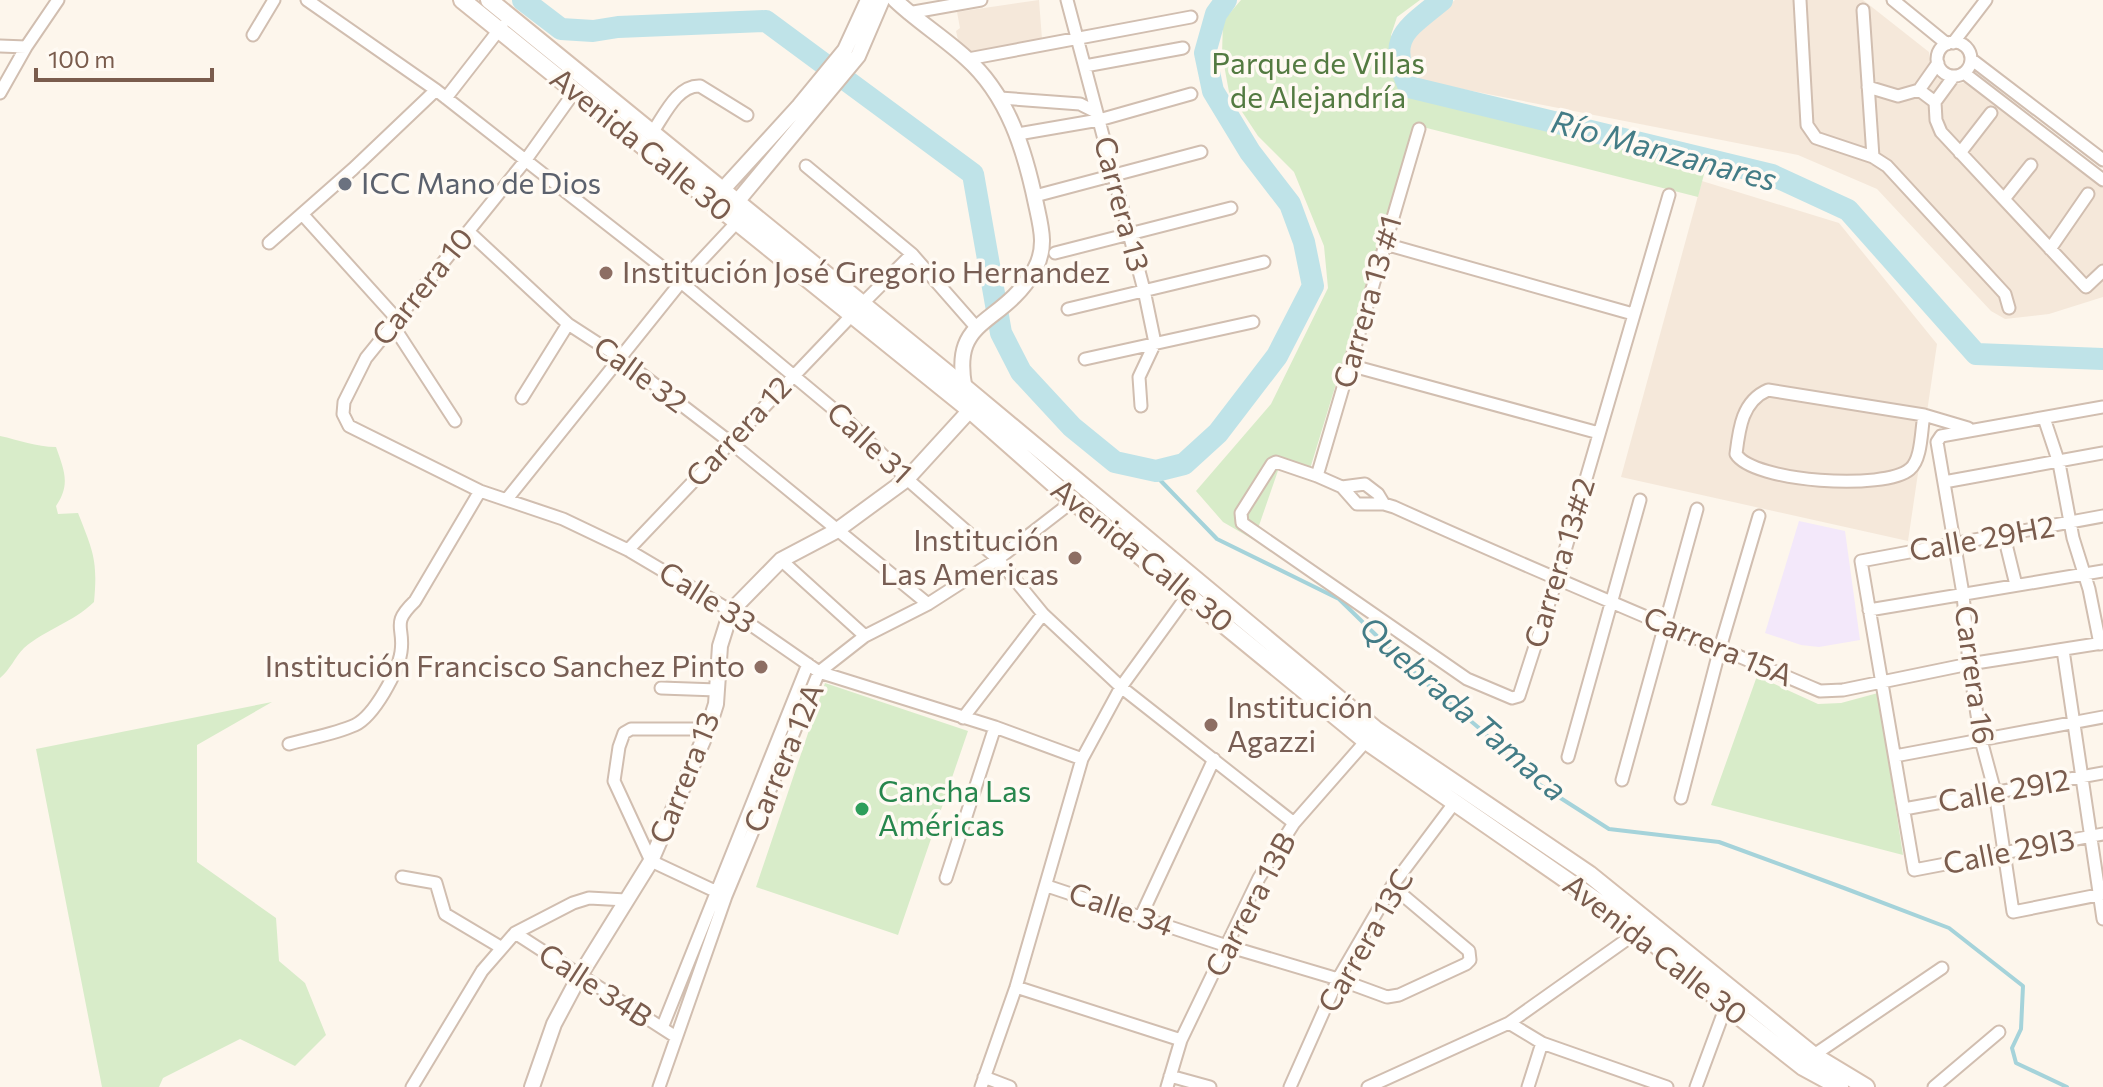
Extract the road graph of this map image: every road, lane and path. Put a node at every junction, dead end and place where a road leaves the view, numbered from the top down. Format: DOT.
graph roads {
  1 [pos="58,0"];
  2 [pos="274,0"];
  3 [pos="307,0"];
  4 [pos="462,0"];
  5 [pos="489,0"];
  6 [pos="868,0"];
  7 [pos="882,0"];
  8 [pos="895,0"];
  9 [pos="981,0"];
  10 [pos="1067,0"];
  11 [pos="1800,0"];
  12 [pos="1893,0"];
  13 [pos="1986,0"];
  14 [pos="1863,10"];
  15 [pos="908,13"];
  16 [pos="1191,17"];
  17 [pos="504,24"];
  18 [pos="253,35"];
  19 [pos="1078,39"];
  20 [pos="1950,43"];
  21 [pos="0,46"];
  22 [pos="26,47"];
  23 [pos="1183,48"];
  24 [pos="852,53"];
  25 [pos="968,59"];
  26 [pos="1971,59"];
  27 [pos="1938,63"];
  28 [pos="1085,66"];
  29 [pos="1959,74"];
  30 [pos="1868,87"];
  31 [pos="436,90"];
  32 [pos="1919,90"];
  33 [pos="575,91"];
  34 [pos="0,93"];
  35 [pos="1191,94"];
  36 [pos="1092,95"];
  37 [pos="446,98"];
  38 [pos="1000,98"];
  39 [pos="1935,102"];
  40 [pos="1080,104"];
  41 [pos="804,112"];
  42 [pos="1991,113"];
  43 [pos="747,115"];
  44 [pos="1098,116"];
  45 [pos="1419,129"];
  46 [pos="652,133"];
  47 [pos="1018,134"];
  48 [pos="1201,152"];
  49 [pos="1960,153"];
  50 [pos="1873,157"];
  51 [pos="2103,160"];
  52 [pos="525,161"];
  53 [pos="2031,165"];
  54 [pos="806,166"];
  55 [pos="1113,176"];
  56 [pos="2103,180"];
  57 [pos="2088,194"];
  58 [pos="1669,195"];
  59 [pos="717,196"];
  60 [pos="1035,196"];
  61 [pos="2004,199"];
  62 [pos="1231,208"];
  63 [pos="734,212"];
  64 [pos="303,215"];
  65 [pos="469,232"];
  66 [pos="1129,234"];
  67 [pos="269,243"];
  68 [pos="1385,244"];
  69 [pos="2050,249"];
  70 [pos="1055,253"];
  71 [pos="912,254"];
  72 [pos="1264,262"];
  73 [pos="2103,271"];
  74 [pos="681,282"];
  75 [pos="1144,290"];
  76 [pos="2009,308"];
  77 [pos="1068,309"];
  78 [pos="857,310"];
  79 [pos="1633,314"];
  80 [pos="394,321"];
  81 [pos="1253,322"];
  82 [pos="568,324"];
  83 [pos="978,325"];
  84 [pos="1155,343"];
  85 [pos="619,357"];
  86 [pos="1085,359"];
  87 [pos="1349,365"];
  88 [pos="793,375"];
  89 [pos="963,386"];
  90 [pos="522,398"];
  91 [pos="1141,406"];
  92 [pos="970,410"];
  93 [pos="2102,410"];
  94 [pos="343,414"];
  95 [pos="1924,415"];
  96 [pos="2044,418"];
  97 [pos="455,421"];
  98 [pos="1973,430"];
  99 [pos="1599,433"];
  100 [pos="730,442"];
  101 [pos="2103,453"];
  102 [pos="2059,463"];
  103 [pos="1317,476"];
  104 [pos="907,479"];
  105 [pos="1944,482"];
  106 [pos="1342,487"];
  107 [pos="480,491"];
  108 [pos="507,499"];
  109 [pos="1640,500"];
  110 [pos="1073,501"];
  111 [pos="1384,504"];
  112 [pos="1697,509"];
  113 [pos="1759,516"];
  114 [pos="2103,516"];
  115 [pos="2070,523"];
  116 [pos="836,531"];
  117 [pos="2004,536"];
  118 [pos="1954,543"];
  119 [pos="628,550"];
  120 [pos="998,559"];
  121 [pos="781,560"];
  122 [pos="2103,571"];
  123 [pos="2083,575"];
  124 [pos="1557,578"];
  125 [pos="2016,585"];
  126 [pos="1193,588"];
  127 [pos="1963,594"];
  128 [pos="1613,602"];
  129 [pos="928,604"];
  130 [pos="1869,610"];
  131 [pos="731,611"];
  132 [pos="1043,614"];
  133 [pos="1666,625"];
  134 [pos="865,636"];
  135 [pos="2102,643"];
  136 [pos="1720,648"];
  137 [pos="2063,650"];
  138 [pos="808,664"];
  139 [pos="1969,664"];
  140 [pos="819,672"];
  141 [pos="1882,682"];
  142 [pos="1121,687"];
  143 [pos="661,688"];
  144 [pos="717,690"];
  145 [pos="2103,717"];
  146 [pos="963,718"];
  147 [pos="2074,723"];
  148 [pos="995,727"];
  149 [pos="708,729"];
  150 [pos="1981,740"];
  151 [pos="1366,741"];
  152 [pos="289,744"];
  153 [pos="1895,756"];
  154 [pos="1568,757"];
  155 [pos="1082,759"];
  156 [pos="1214,759"];
  157 [pos="2103,773"];
  158 [pos="2082,776"];
  159 [pos="1622,780"];
  160 [pos="1995,792"];
  161 [pos="1681,798"];
  162 [pos="1455,802"];
  163 [pos="1904,809"];
  164 [pos="1294,823"];
  165 [pos="2097,835"];
  166 [pos="2004,853"];
  167 [pos="651,861"];
  168 [pos="402,877"];
  169 [pos="946,878"];
  170 [pos="1047,886"];
  171 [pos="1392,886"];
  172 [pos="717,892"];
  173 [pos="2101,895"];
  174 [pos="626,900"];
  175 [pos="1141,916"];
  176 [pos="2103,919"];
  177 [pos="1644,927"];
  178 [pos="515,933"];
  179 [pos="1227,946"];
  180 [pos="502,948"];
  181 [pos="1942,968"];
  182 [pos="579,977"];
  183 [pos="1338,979"];
  184 [pos="1016,987"];
  185 [pos="1726,1006"];
  186 [pos="1509,1023"];
  187 [pos="662,1028"];
  188 [pos="1999,1032"];
  189 [pos="676,1037"];
  190 [pos="1181,1040"];
  191 [pos="1542,1043"];
  192 [pos="1808,1061"];
  193 [pos="982,1082"];
  194 [pos="1168,1082"];
  195 [pos="412,1087"];
  196 [pos="532,1087"];
  197 [pos="659,1087"];
  198 [pos="1010,1087"];
  199 [pos="1210,1087"];
  200 [pos="1290,1087"];
  201 [pos="1368,1087"];
  202 [pos="1528,1087"];
  203 [pos="1667,1087"];
  204 [pos="1696,1087"];
  205 [pos="1840,1087"];
  206 [pos="1866,1087"];
  207 [pos="1934,1087"];
  1 -- 22 [label="street"];
  2 -- 18 [label="street"];
  3 -- 31 [label="street, Calle 31"];
  4 -- 17 [label="main road, Avenida Calle 30"];
  5 -- 17 [label="main road, Avenida Calle 30"];
  6 -- 24 [label="street"];
  7 -- 24 [label="street"];
  8 -- 15 [label="street"];
  9 -- 15 [label="street"];
  10 -- 19 [label="street, Carrera 13"];
  11 -- 50 [label="street"];
  12 -- 20 [label="street"];
  13 -- 20 [label="street"];
  14 -- 30 [label="street"];
  15 -- 25 [label="street"];
  16 -- 19 [label="street"];
  17 -- 33 [label="main road, Avenida Calle 30"];
  17 -- 37 [label="street"];
  17 -- 46 [label="main road, Avenida Calle 30"];
  19 -- 25 [label="street"];
  19 -- 28 [label="street, Carrera 13"];
  20 -- 26 [label="street"];
  20 -- 27 [label="street"];
  21 -- 22 [label="street"];
  22 -- 34 [label="street"];
  23 -- 28 [label="street"];
  24 -- 41 [label="street"];
  25 -- 38 [label="street"];
  26 -- 29 [label="street"];
  26 -- 51 [label="street"];
  27 -- 29 [label="street"];
  27 -- 32 [label="street"];
  28 -- 36 [label="street, Carrera 13"];
  29 -- 39 [label="street"];
  29 -- 56 [label="street"];
  30 -- 32 [label="street"];
  30 -- 50 [label="street"];
  31 -- 37 [label="street, Calle 31"];
  31 -- 64 [label="street"];
  32 -- 39 [label="street"];
  33 -- 52 [label="street, Carrera 10"];
  33 -- 59 [label="main road, Avenida Calle 30"];
  35 -- 44 [label="street"];
  36 -- 40 [label="street"];
  36 -- 44 [label="street, Carrera 13"];
  37 -- 52 [label="street, Calle 31"];
  38 -- 40 [label="street"];
  38 -- 47 [label="street"];
  39 -- 49 [label="street"];
  40 -- 44 [label="street"];
  41 -- 59 [label="street"];
  41 -- 63 [label="street"];
  42 -- 49 [label="street"];
  43 -- 46 [label="street"];
  44 -- 47 [label="street"];
  44 -- 55 [label="street, Carrera 13"];
  45 -- 68 [label="street, Carrera 13 #1"];
  46 -- 59 [label="main road, Avenida Calle 30"];
  47 -- 60 [label="street"];
  48 -- 55 [label="street"];
  49 -- 61 [label="street"];
  50 -- 76 [label="street"];
  52 -- 65 [label="street, Carrera 10"];
  52 -- 74 [label="street, Calle 31"];
  53 -- 61 [label="street"];
  54 -- 71 [label="street"];
  55 -- 60 [label="street"];
  55 -- 66 [label="street, Carrera 13"];
  57 -- 69 [label="street"];
  58 -- 79 [label="street, Carrera 13#2"];
  59 -- 63 [label="main road, Avenida Calle 30"];
  60 -- 83 [label="street"];
  61 -- 69 [label="street"];
  62 -- 66 [label="street"];
  63 -- 74 [label="street"];
  63 -- 78 [label="main road, Avenida Calle 30"];
  64 -- 67 [label="street"];
  64 -- 80 [label="street"];
  65 -- 80 [label="street, Carrera 10"];
  65 -- 82 [label="street, Calle 32"];
  66 -- 70 [label="street"];
  66 -- 75 [label="street, Carrera 13"];
  68 -- 79 [label="street"];
  68 -- 87 [label="street, Carrera 13 #1"];
  69 -- 73 [label="street"];
  71 -- 78 [label="street, Carrera 12"];
  71 -- 83 [label="street"];
  72 -- 75 [label="street"];
  74 -- 85 [label="street"];
  74 -- 88 [label="street, Calle 31"];
  75 -- 77 [label="street"];
  75 -- 84 [label="street, Carrera 13"];
  78 -- 88 [label="street, Carrera 12"];
  78 -- 89 [label="main road, Avenida Calle 30"];
  78 -- 92 [label="main road, Avenida Calle 30"];
  79 -- 99 [label="street, Carrera 13#2"];
  80 -- 94 [label="street, Carrera 10"];
  80 -- 97 [label="street"];
  81 -- 84 [label="street"];
  82 -- 85 [label="street, Calle 32"];
  82 -- 90 [label="street"];
  83 -- 89 [label="street"];
  84 -- 86 [label="street"];
  84 -- 91 [label="street"];
  85 -- 100 [label="street, Calle 32"];
  85 -- 108 [label="street"];
  87 -- 99 [label="street"];
  87 -- 103 [label="street, Carrera 13 #1"];
  88 -- 100 [label="street, Carrera 12"];
  88 -- 104 [label="street, Calle 31"];
  89 -- 92 [label="street"];
  89 -- 126 [label="main road, Avenida Calle 30"];
  92 -- 104 [label="street, Carrera 13"];
  92 -- 110 [label="main road, Avenida Calle 30"];
  93 -- 96 [label="street"];
  94 -- 107 [label="street, Calle 33"];
  95 -- 95 [label="street"];
  95 -- 98 [label="street"];
  96 -- 98 [label="street"];
  96 -- 102 [label="street"];
  98 -- 105 [label="street, Carrera 16"];
  99 -- 124 [label="street, Carrera 13#2"];
  100 -- 116 [label="street, Calle 32"];
  100 -- 119 [label="street, Carrera 12"];
  101 -- 102 [label="street"];
  102 -- 105 [label="street"];
  102 -- 115 [label="street"];
  103 -- 106 [label="street"];
  103 -- 124 [label="street, Carrera 13#2"];
  104 -- 116 [label="street, Carrera 13"];
  104 -- 120 [label="street, Calle 31"];
  105 -- 118 [label="street, Carrera 16"];
  106 -- 111 [label="street"];
  106 -- 111 [label="street"];
  107 -- 108 [label="street, Calle 33"];
  107 -- 152 [label="street"];
  108 -- 119 [label="street, Calle 33"];
  109 -- 128 [label="street"];
  110 -- 120 [label="street, Carrera 12A"];
  110 -- 126 [label="main road, Avenida Calle 30"];
  111 -- 124 [label="street, Carrera 15A"];
  112 -- 133 [label="street"];
  113 -- 136 [label="street"];
  114 -- 115 [label="street, Calle 29H2"];
  115 -- 117 [label="street, Calle 29H2"];
  115 -- 123 [label="street"];
  116 -- 121 [label="street, Carrera 13"];
  116 -- 129 [label="street, Calle 32"];
  117 -- 118 [label="street, Calle 29H2"];
  117 -- 125 [label="street"];
  118 -- 127 [label="street, Carrera 16"];
  118 -- 130 [label="street, Calle 29H2"];
  119 -- 131 [label="street, Calle 33"];
  120 -- 129 [label="street, Carrera 12A"];
  120 -- 132 [label="street, Calle 31"];
  121 -- 131 [label="street, Carrera 13"];
  121 -- 134 [label="street"];
  122 -- 123 [label="street"];
  123 -- 125 [label="street"];
  123 -- 135 [label="street"];
  124 -- 128 [label="street, Carrera 15A"];
  125 -- 127 [label="street"];
  126 -- 142 [label="street"];
  126 -- 151 [label="main road, Avenida Calle 30"];
  126 -- 177 [label="main road, Avenida Calle 30"];
  127 -- 130 [label="street"];
  127 -- 139 [label="street, Carrera 16"];
  128 -- 133 [label="street, Carrera 15A"];
  128 -- 154 [label="street"];
  129 -- 134 [label="street, Carrera 12A"];
  130 -- 141 [label="street"];
  131 -- 138 [label="street, Calle 33"];
  131 -- 144 [label="street, Carrera 13"];
  132 -- 142 [label="street, Calle 31"];
  132 -- 146 [label="street"];
  133 -- 136 [label="street, Carrera 15A"];
  133 -- 159 [label="street"];
  134 -- 140 [label="street, Carrera 12A"];
  135 -- 137 [label="street, Carrera 15A"];
  136 -- 141 [label="street, Carrera 15A"];
  136 -- 161 [label="street"];
  137 -- 139 [label="street, Carrera 15A"];
  137 -- 147 [label="street"];
  138 -- 140 [label="street, Calle 33"];
  138 -- 172 [label="street"];
  139 -- 141 [label="street, Carrera 15A"];
  139 -- 150 [label="street, Carrera 16"];
  140 -- 146 [label="street, Calle 33"];
  140 -- 189 [label="street, Carrera 12A"];
  141 -- 153 [label="street"];
  142 -- 155 [label="street"];
  142 -- 156 [label="street, Calle 31"];
  143 -- 144 [label="street"];
  144 -- 149 [label="street, Carrera 13"];
  145 -- 147 [label="street"];
  146 -- 148 [label="street, Calle 33"];
  147 -- 150 [label="street"];
  147 -- 158 [label="street"];
  148 -- 155 [label="street, Calle 33"];
  148 -- 169 [label="street"];
  149 -- 167 [label="street, Carrera 13"];
  149 -- 167 [label="street"];
  150 -- 153 [label="street"];
  150 -- 160 [label="street, Carrera 16"];
  151 -- 162 [label="main road, Avenida Calle 30"];
  151 -- 164 [label="street, Carrera 13B"];
  153 -- 163 [label="street"];
  155 -- 170 [label="street"];
  156 -- 164 [label="street, Calle 31"];
  156 -- 175 [label="street"];
  157 -- 158 [label="street, Calle 29I2"];
  158 -- 160 [label="street, Calle 29I2"];
  158 -- 165 [label="street"];
  160 -- 163 [label="street, Calle 29I2"];
  160 -- 166 [label="street, Carrera 16"];
  162 -- 171 [label="street, Carrera 13C"];
  162 -- 177 [label="main road, Avenida Calle 30"];
  163 -- 166 [label="street, Calle 29I3"];
  164 -- 179 [label="street, Carrera 13B"];
  165 -- 166 [label="street, Calle 29I3"];
  165 -- 173 [label="street"];
  166 -- 173 [label="street, Carrera 16"];
  167 -- 172 [label="street"];
  167 -- 174 [label="street, Carrera 13"];
  168 -- 180 [label="street"];
  170 -- 175 [label="street, Calle 34"];
  170 -- 184 [label="street"];
  171 -- 183 [label="street, Carrera 13C"];
  171 -- 183 [label="street, Calle 34"];
  172 -- 187 [label="street"];
  173 -- 176 [label="street"];
  174 -- 178 [label="street"];
  174 -- 182 [label="street, Carrera 13"];
  175 -- 179 [label="street, Calle 34"];
  177 -- 185 [label="main road, Avenida Calle 30"];
  177 -- 186 [label="street"];
  177 -- 192 [label="main road, Avenida Calle 30"];
  178 -- 180 [label="street"];
  178 -- 182 [label="street, Calle 34B"];
  179 -- 183 [label="street, Calle 34"];
  179 -- 190 [label="street, Carrera 13B"];
  180 -- 195 [label="street"];
  181 -- 192 [label="street"];
  182 -- 187 [label="street, Calle 34B"];
  182 -- 196 [label="street, Carrera 13"];
  183 -- 200 [label="street, Carrera 13C"];
  184 -- 190 [label="street"];
  184 -- 193 [label="street"];
  185 -- 192 [label="main road, Avenida Calle 30"];
  185 -- 204 [label="street"];
  186 -- 191 [label="street"];
  186 -- 201 [label="street"];
  187 -- 189 [label="street, Calle 34B"];
  188 -- 207 [label="street"];
  189 -- 197 [label="street, Carrera 12A"];
  190 -- 194 [label="street, Carrera 13B"];
  191 -- 202 [label="street"];
  191 -- 203 [label="street"];
  192 -- 205 [label="main road, Avenida Calle 30"];
  192 -- 206 [label="main road, Avenida Calle 30"];
  193 -- 198 [label="street"];
  194 -- 199 [label="street"];
}
